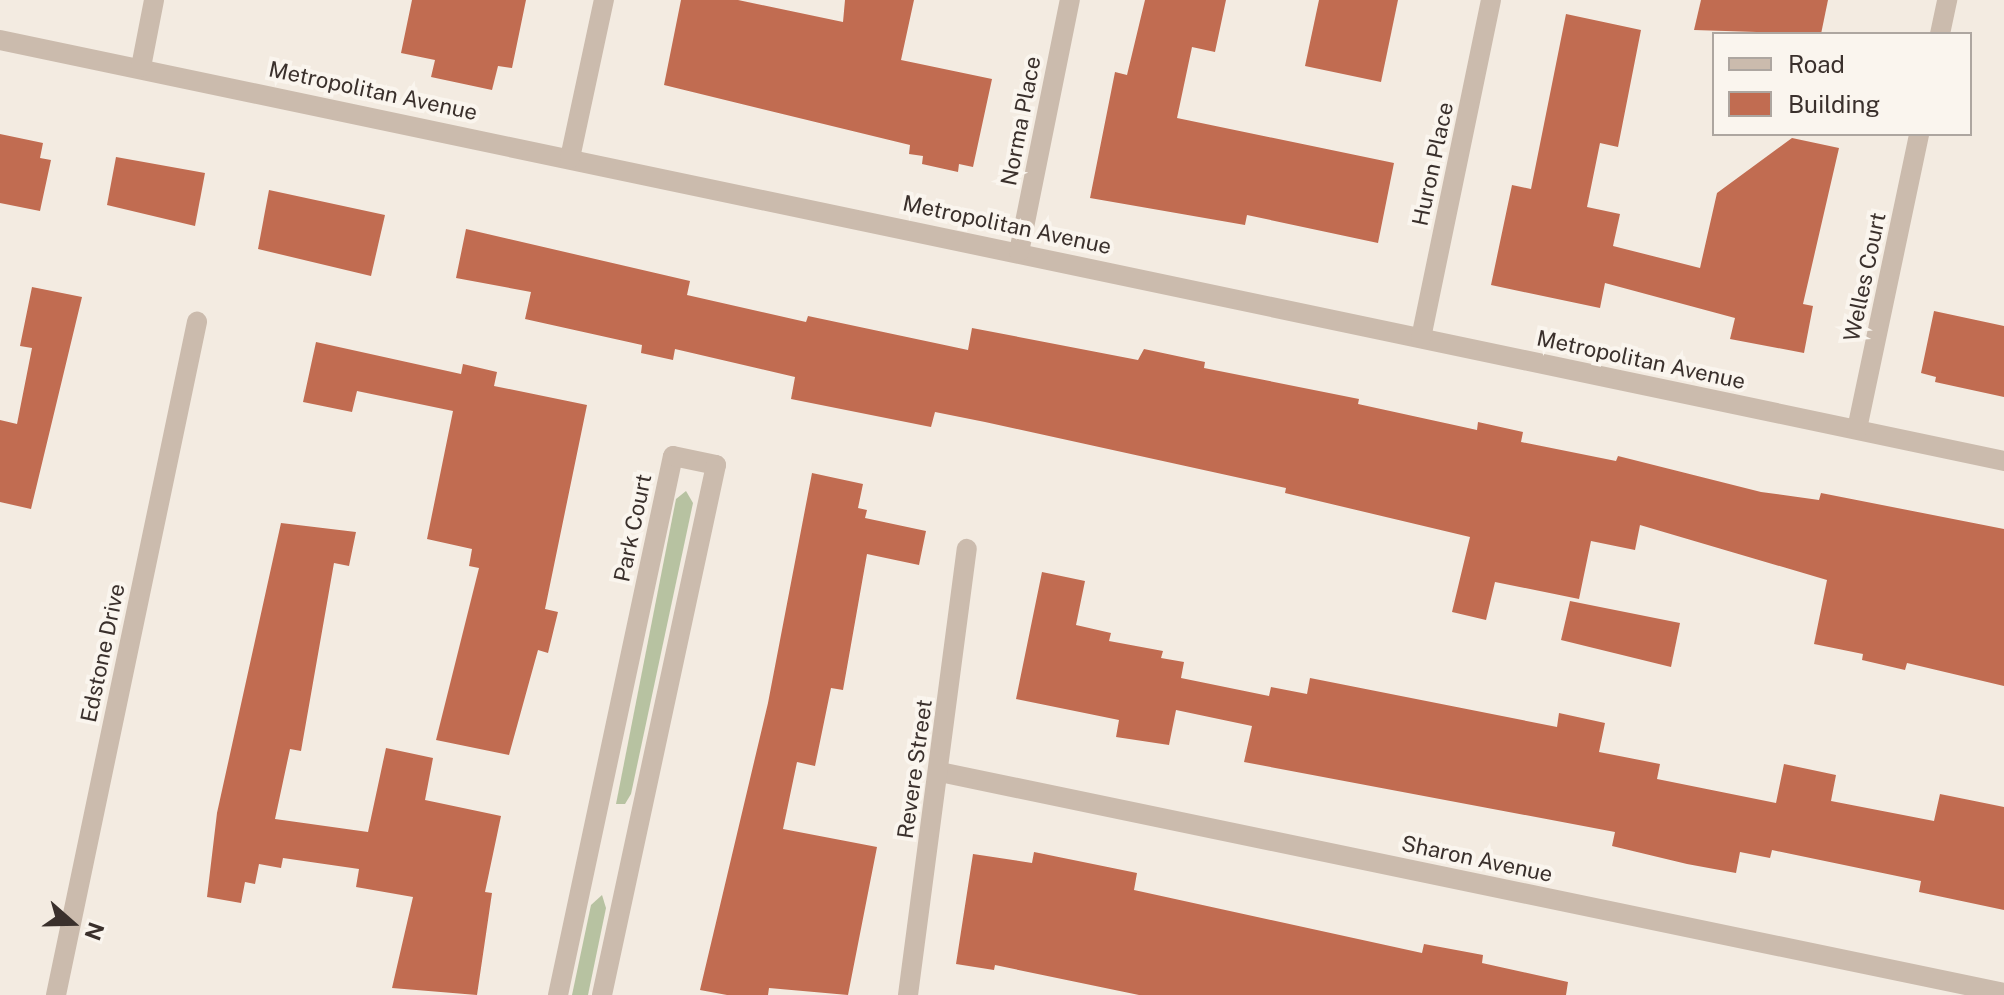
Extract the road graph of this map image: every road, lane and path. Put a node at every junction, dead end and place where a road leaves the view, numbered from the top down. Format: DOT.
graph roads {
  1 [pos="154,0"];
  2 [pos="604,0"];
  3 [pos="1070,0"];
  4 [pos="1491,0"];
  5 [pos="1947,0"];
  6 [pos="1940,32"];
  7 [pos="0,40"];
  8 [pos="141,67"];
  9 [pos="1919,136"];
  10 [pos="570,158"];
  11 [pos="1019,252"];
  12 [pos="197,322"];
  13 [pos="1421,338"];
  14 [pos="1857,429"];
  15 [pos="2004,461"];
  16 [pos="967,549"];
  17 [pos="940,772"];
  18 [pos="2004,993"];
  19 [pos="56,995"];
  20 [pos="558,995"];
  21 [pos="602,995"];
  22 [pos="908,995"];
  1 -- 8 [label="street"];
  2 -- 10 [label="street"];
  3 -- 11 [label="street, Norma Place"];
  4 -- 13 [label="street, Huron Place"];
  5 -- 6 [label="street"];
  7 -- 8 [label="street, Metropolitan Avenue"];
  8 -- 10 [label="street, Metropolitan Avenue"];
  9 -- 14 [label="street, Welles Court"];
  10 -- 11 [label="street, Metropolitan Avenue"];
  11 -- 13 [label="street, Metropolitan Avenue"];
  12 -- 19 [label="street, Edstone Drive"];
  13 -- 14 [label="street, Metropolitan Avenue"];
  14 -- 15 [label="street, Metropolitan Avenue"];
  16 -- 17 [label="street, Revere Street"];
  17 -- 18 [label="street, Sharon Avenue"];
  17 -- 22 [label="street, Revere Street"];
  20 -- 21 [label="street, Park Court"];
}
